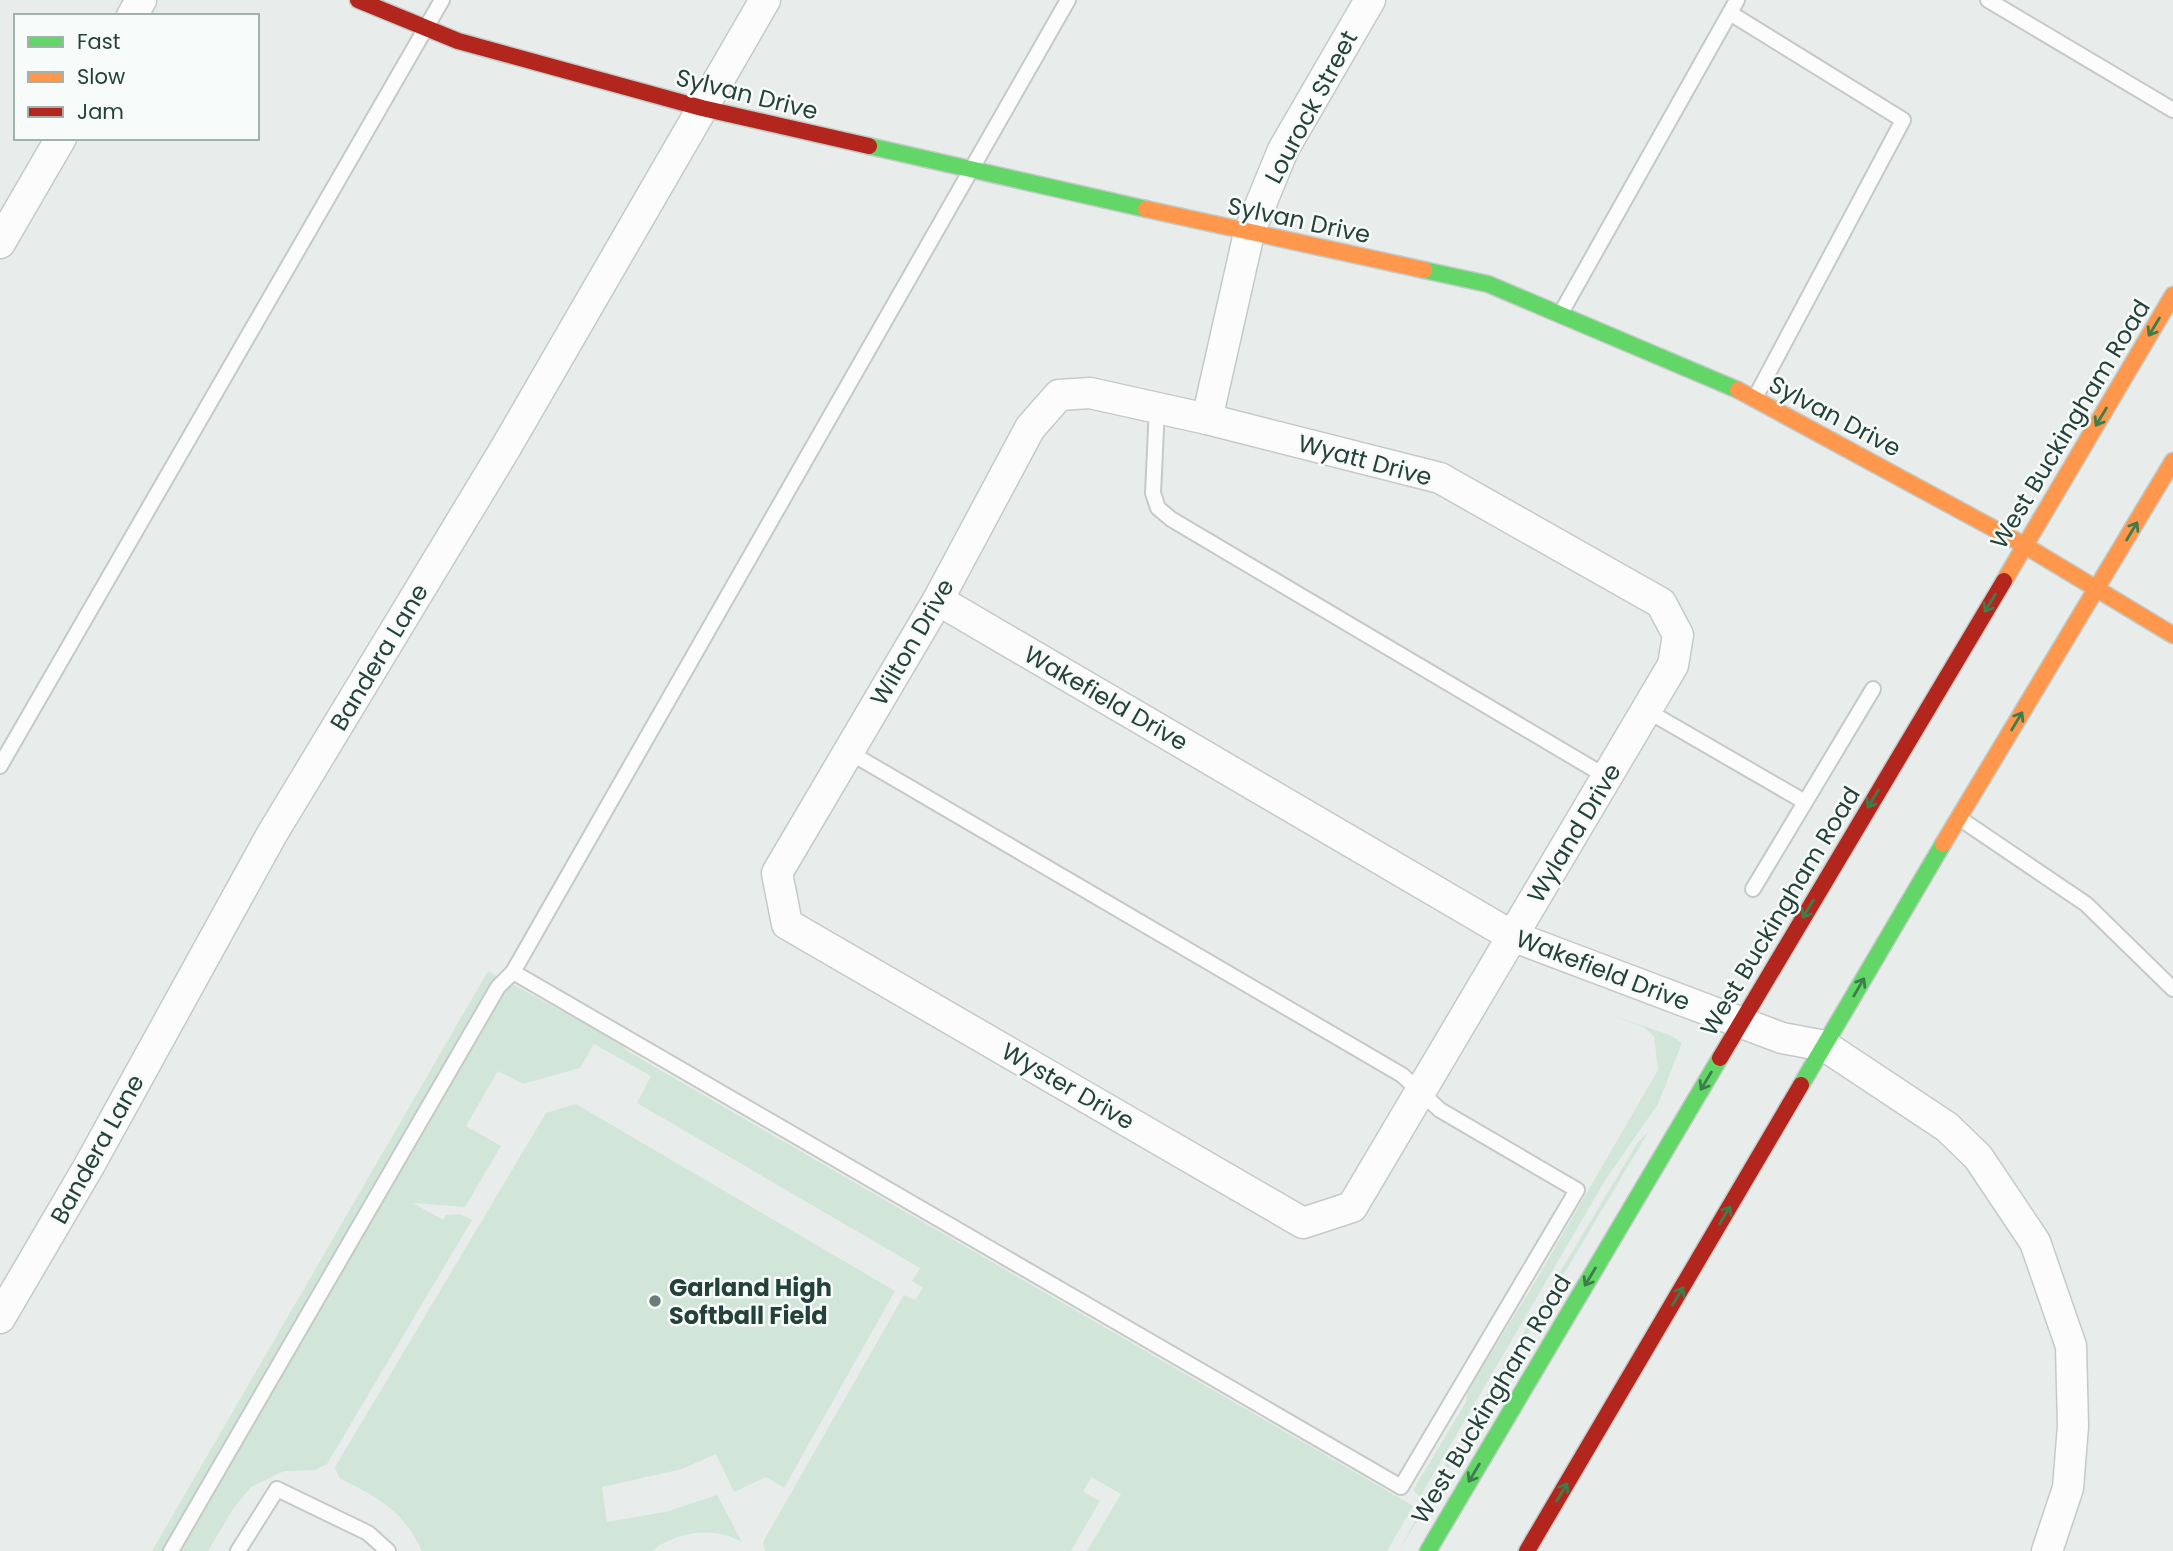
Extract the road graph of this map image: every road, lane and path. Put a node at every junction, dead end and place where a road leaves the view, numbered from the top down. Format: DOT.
graph roads {
  1 [pos="358,0"];
  2 [pos="442,0"];
  3 [pos="765,0"];
  4 [pos="1068,0"];
  5 [pos="1370,0"];
  6 [pos="1988,0"];
  7 [pos="1734,7"];
  8 [pos="426,28"];
  9 [pos="702,108"];
  10 [pos="2173,110"];
  11 [pos="60,140"];
  12 [pos="970,169"];
  13 [pos="1249,233"];
  14 [pos="0,243"];
  15 [pos="2173,295"];
  16 [pos="1560,314"];
  17 [pos="1090,393"];
  18 [pos="1755,399"];
  19 [pos="1157,408"];
  20 [pos="1207,419"];
  21 [pos="2173,461"];
  22 [pos="2024,545"];
  23 [pos="2097,590"];
  24 [pos="938,600"];
  25 [pos="1678,635"];
  26 [pos="2173,635"];
  27 [pos="1873,688"];
  28 [pos="1646,710"];
  29 [pos="849,752"];
  30 [pos="0,766"];
  31 [pos="1607,777"];
  32 [pos="1805,802"];
  33 [pos="1958,818"];
  34 [pos="1753,890"];
  35 [pos="787,924"];
  36 [pos="1512,936"];
  37 [pos="513,972"];
  38 [pos="2173,989"];
  39 [pos="1741,1023"];
  40 [pos="1825,1046"];
  41 [pos="1419,1093"];
  42 [pos="1352,1207"];
  43 [pos="0,1318"];
  44 [pos="171,1551"];
  45 [pos="237,1551"];
  46 [pos="388,1551"];
  47 [pos="1428,1551"];
  48 [pos="1527,1551"];
  49 [pos="2047,1551"];
  1 -- 8 [label="main road, Sylvan Drive"];
  2 -- 8 [label="lane"];
  3 -- 9 [label="street, Bandera Lane"];
  4 -- 12 [label="lane"];
  5 -- 13 [label="street, Lourock Street"];
  6 -- 10 [label="lane"];
  7 -- 16 [label="lane"];
  7 -- 18 [label="lane"];
  8 -- 9 [label="main road, Sylvan Drive"];
  8 -- 30 [label="lane"];
  9 -- 12 [label="main road, Sylvan Drive"];
  9 -- 43 [label="street, Bandera Lane"];
  11 -- 14 [label="street"];
  12 -- 13 [label="main road, Sylvan Drive"];
  12 -- 37 [label="lane"];
  13 -- 16 [label="main road, Sylvan Drive"];
  13 -- 20 [label="street, Lourock Street"];
  15 -- 22 [label="main road, West Buckingham Road, one-way"];
  16 -- 18 [label="main road, Sylvan Drive"];
  17 -- 19 [label="street, Wyatt Drive"];
  17 -- 24 [label="street, Wilton Drive"];
  18 -- 22 [label="main road, Sylvan Drive"];
  19 -- 20 [label="street, Wyatt Drive"];
  19 -- 31 [label="lane"];
  20 -- 25 [label="street, Wyatt Drive"];
  23 -- 21 [label="main road, one-way"];
  22 -- 23 [label="main road, Sylvan Drive"];
  22 -- 39 [label="main road, West Buckingham Road, one-way"];
  23 -- 26 [label="main road, Sylvan Drive"];
  33 -- 23 [label="main road, one-way"];
  24 -- 29 [label="street, Wilton Drive"];
  24 -- 36 [label="street, Wakefield Drive"];
  25 -- 28 [label="street, Wyland Drive"];
  27 -- 32 [label="lane"];
  28 -- 31 [label="street, Wyland Drive"];
  28 -- 32 [label="lane"];
  29 -- 35 [label="street, Wilton Drive"];
  29 -- 41 [label="lane"];
  31 -- 36 [label="street, Wyland Drive"];
  32 -- 34 [label="lane"];
  33 -- 38 [label="lane"];
  40 -- 33 [label="main road, one-way"];
  35 -- 42 [label="street, Wyster Drive"];
  36 -- 39 [label="street, Wakefield Drive"];
  36 -- 41 [label="street, Wyland Drive"];
  37 -- 41 [label="lane"];
  37 -- 44 [label="lane"];
  39 -- 40 [label="street, Wakefield Drive"];
  39 -- 47 [label="main road, West Buckingham Road, one-way"];
  48 -- 40 [label="main road, one-way"];
  40 -- 49 [label="street, Wakefield Drive"];
  41 -- 42 [label="street, Wyland Drive"];
  45 -- 46 [label="lane"];
}
